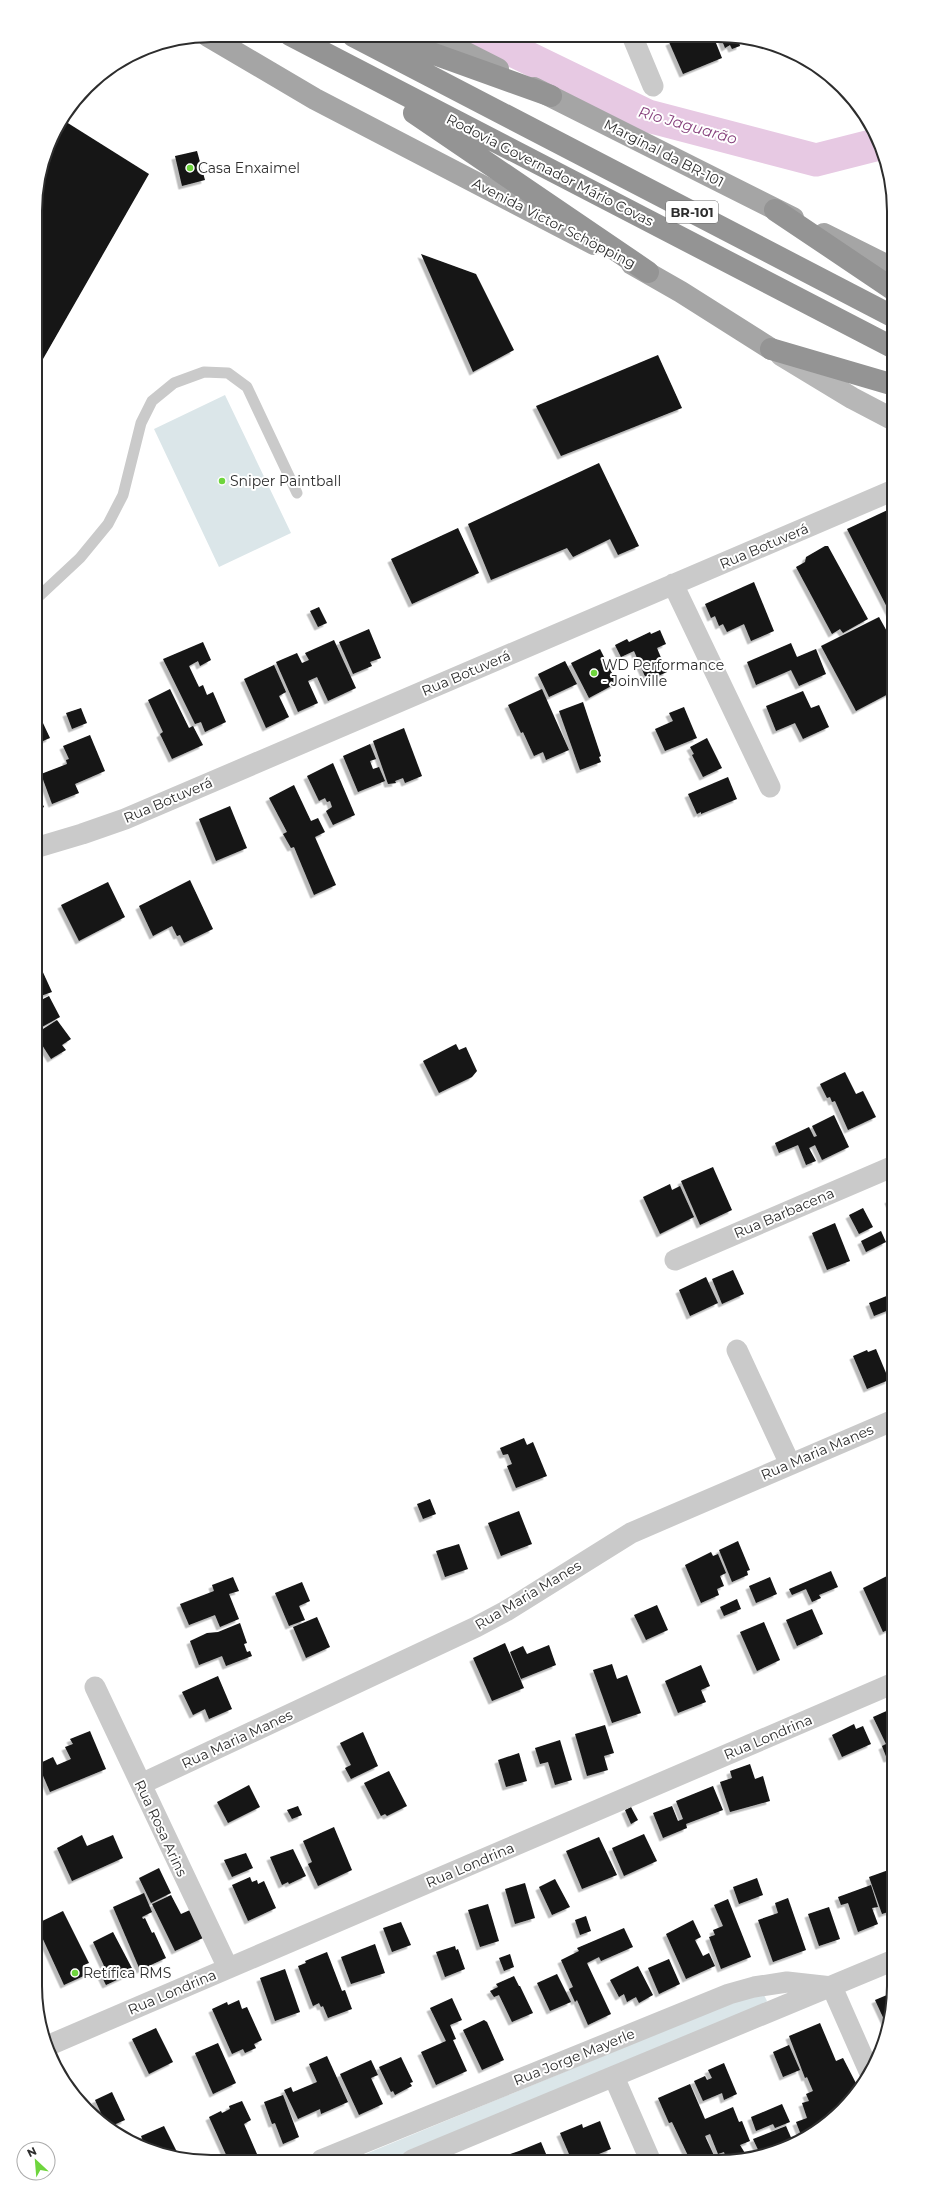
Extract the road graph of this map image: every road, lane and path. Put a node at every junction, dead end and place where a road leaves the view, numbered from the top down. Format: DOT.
graph roads {
  1 [pos="218,42"];
  2 [pos="302,42"];
  3 [pos="365,42"];
  4 [pos="401,42"];
  5 [pos="446,42"];
  6 [pos="634,42"];
  7 [pos="333,58"];
  8 [pos="653,86"];
  9 [pos="551,96"];
  10 [pos="775,210"];
  11 [pos="887,266"];
  12 [pos="648,272"];
  13 [pos="887,285"];
  14 [pos="887,313"];
  15 [pos="887,344"];
  16 [pos="771,349"];
  17 [pos="887,383"];
  18 [pos="887,416"];
  19 [pos="297,493"];
  20 [pos="887,493"];
  21 [pos="673,584"];
  22 [pos="42,593"];
  23 [pos="770,787"];
  24 [pos="42,846"];
  25 [pos="887,1169"];
  26 [pos="675,1260"];
  27 [pos="737,1350"];
  28 [pos="887,1423"];
  29 [pos="790,1464"];
  30 [pos="887,1686"];
  31 [pos="95,1687"];
  32 [pos="141,1784"];
  33 [pos="887,1963"];
  34 [pos="228,1968"];
  35 [pos="832,1987"];
  36 [pos="52,2044"];
  37 [pos="867,2065"];
  38 [pos="614,2077"];
  39 [pos="333,2155"];
  40 [pos="424,2155"];
  41 [pos="649,2155"];
  1 -- 12 [label="main road, Avenida Victor Schöpping"];
  2 -- 7 [label="highway, Rodovia Governador Mário Covas / BR-101"];
  3 -- 14 [label="highway, Rodovia Governador Mário Covas / BR-101"];
  4 -- 9 [label="highway"];
  5 -- 9 [label="main road, Marginal da BR-101"];
  6 -- 8 [label="street"];
  7 -- 12 [label="highway"];
  7 -- 15 [label="highway, Rodovia Governador Mário Covas / BR-101"];
  9 -- 10 [label="main road, Marginal da BR-101"];
  10 -- 11 [label="main road, Marginal da BR-101"];
  10 -- 13 [label="highway"];
  12 -- 16 [label="main road, Avenida Victor Schöpping"];
  16 -- 17 [label="highway"];
  16 -- 18 [label="main road, Avenida Victor Schöpping"];
  19 -- 22 [label="lane"];
  20 -- 21 [label="street, Rua Botuverá"];
  21 -- 23 [label="street"];
  21 -- 24 [label="street, Rua Botuverá"];
  25 -- 26 [label="street, Rua Barbacena"];
  27 -- 29 [label="street"];
  28 -- 29 [label="street, Rua Maria Manes"];
  29 -- 32 [label="street, Rua Maria Manes"];
  30 -- 34 [label="street, Rua Londrina"];
  31 -- 32 [label="street, Rua Rosa Arins"];
  32 -- 34 [label="street, Rua Rosa Arins"];
  33 -- 35 [label="street"];
  34 -- 36 [label="street, Rua Londrina"];
  35 -- 37 [label="street"];
  35 -- 38 [label="street"];
  35 -- 39 [label="street, Rua Jorge Mayerle"];
  38 -- 40 [label="street"];
  38 -- 41 [label="street"];
}
